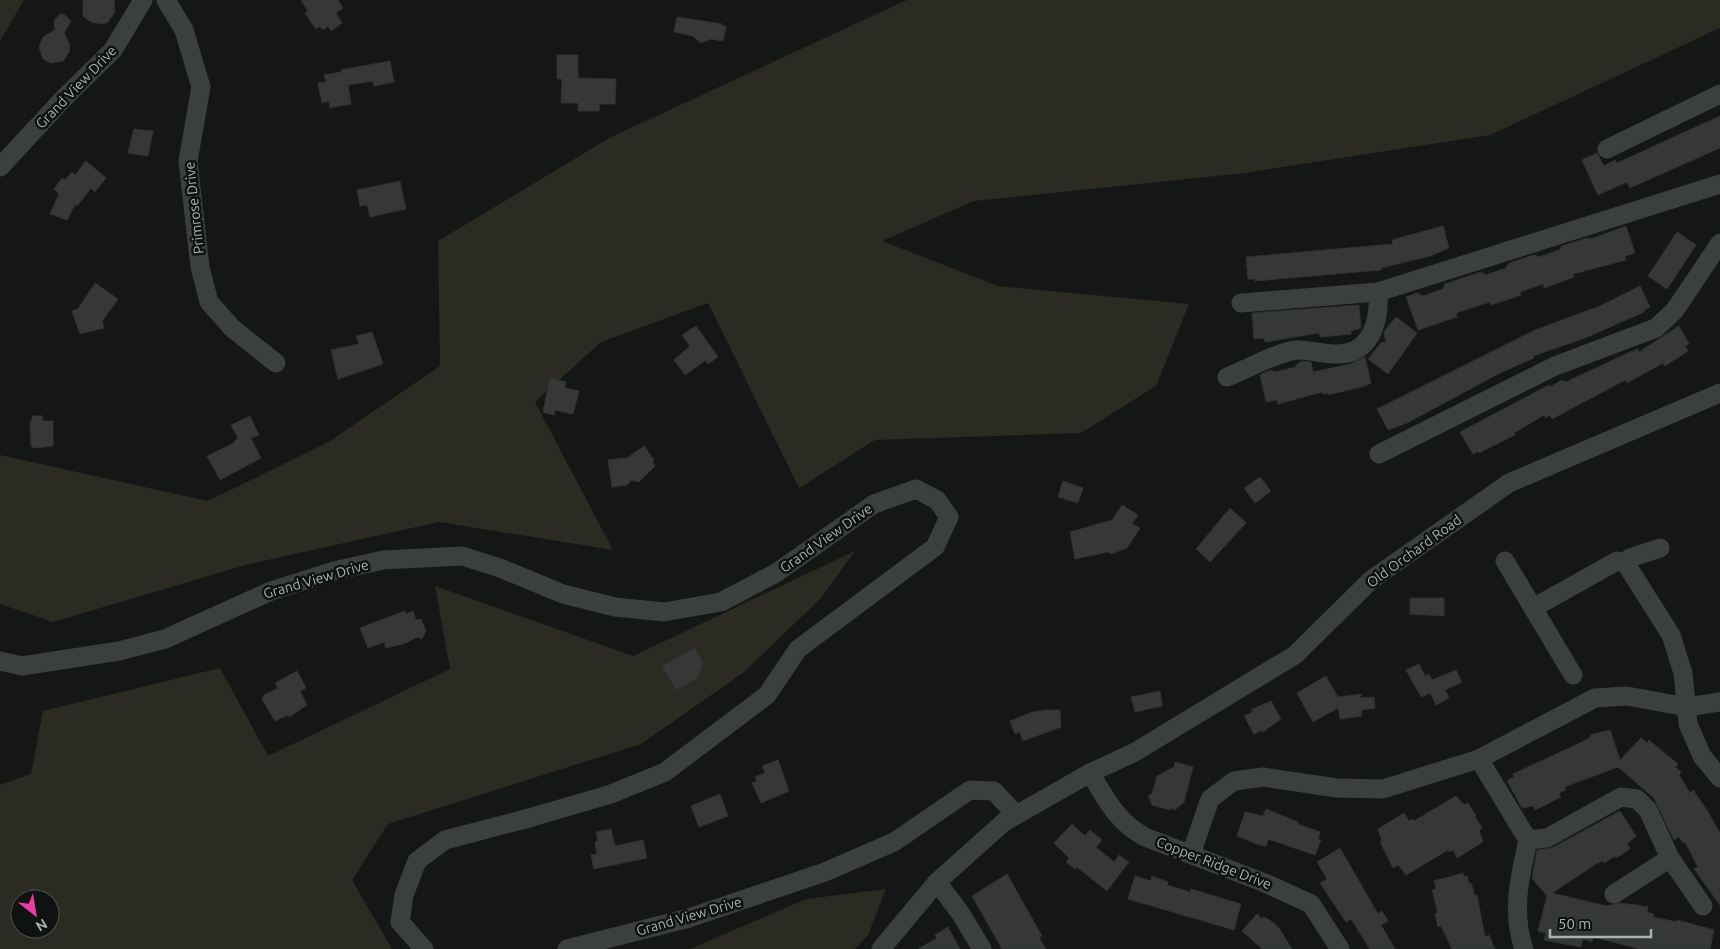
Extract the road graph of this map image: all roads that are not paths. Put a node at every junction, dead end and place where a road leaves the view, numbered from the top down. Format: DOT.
graph roads {
  1 [pos="143,0"];
  2 [pos="166,0"];
  3 [pos="1720,94"];
  4 [pos="1607,149"];
  5 [pos="0,168"];
  6 [pos="1720,184"];
  7 [pos="1720,243"];
  8 [pos="1378,292"];
  9 [pos="1241,303"];
  10 [pos="276,363"];
  11 [pos="1228,377"];
  12 [pos="1720,393"];
  13 [pos="1379,454"];
  14 [pos="1660,548"];
  15 [pos="1505,562"];
  16 [pos="1626,564"];
  17 [pos="1533,608"];
  18 [pos="0,661"];
  19 [pos="1573,675"];
  20 [pos="1720,702"];
  21 [pos="1687,707"];
  22 [pos="1479,759"];
  23 [pos="1090,773"];
  24 [pos="1720,778"];
  25 [pos="1016,815"];
  26 [pos="1528,840"];
  27 [pos="1191,854"];
  28 [pos="1670,858"];
  29 [pos="937,882"];
  30 [pos="1614,894"];
  31 [pos="1703,906"];
  32 [pos="424,949"];
  33 [pos="567,949"];
  34 [pos="881,949"];
  35 [pos="982,949"];
  36 [pos="1340,949"];
  37 [pos="1524,949"];
  1 -- 5 [label="street, Grand View Drive"];
  2 -- 10 [label="street, Primrose Drive"];
  3 -- 4 [label="street"];
  6 -- 8 [label="street"];
  7 -- 13 [label="street"];
  8 -- 9 [label="street"];
  8 -- 11 [label="street"];
  12 -- 23 [label="street, Old Orchard Road"];
  14 -- 16 [label="street"];
  15 -- 17 [label="street"];
  16 -- 17 [label="street"];
  16 -- 21 [label="street"];
  17 -- 19 [label="street"];
  18 -- 32 [label="street, Grand View Drive"];
  20 -- 21 [label="street"];
  21 -- 22 [label="street"];
  21 -- 24 [label="street"];
  22 -- 26 [label="street"];
  22 -- 27 [label="street"];
  23 -- 25 [label="street, Old Orchard Road"];
  23 -- 27 [label="street, Copper Ridge Drive"];
  25 -- 29 [label="street, Old Orchard Road"];
  25 -- 33 [label="street, Grand View Drive"];
  26 -- 28 [label="street"];
  26 -- 37 [label="street"];
  27 -- 36 [label="street, Copper Ridge Drive"];
  28 -- 30 [label="street"];
  28 -- 31 [label="street"];
  29 -- 34 [label="street, Old Orchard Road"];
  29 -- 35 [label="street"];
}
